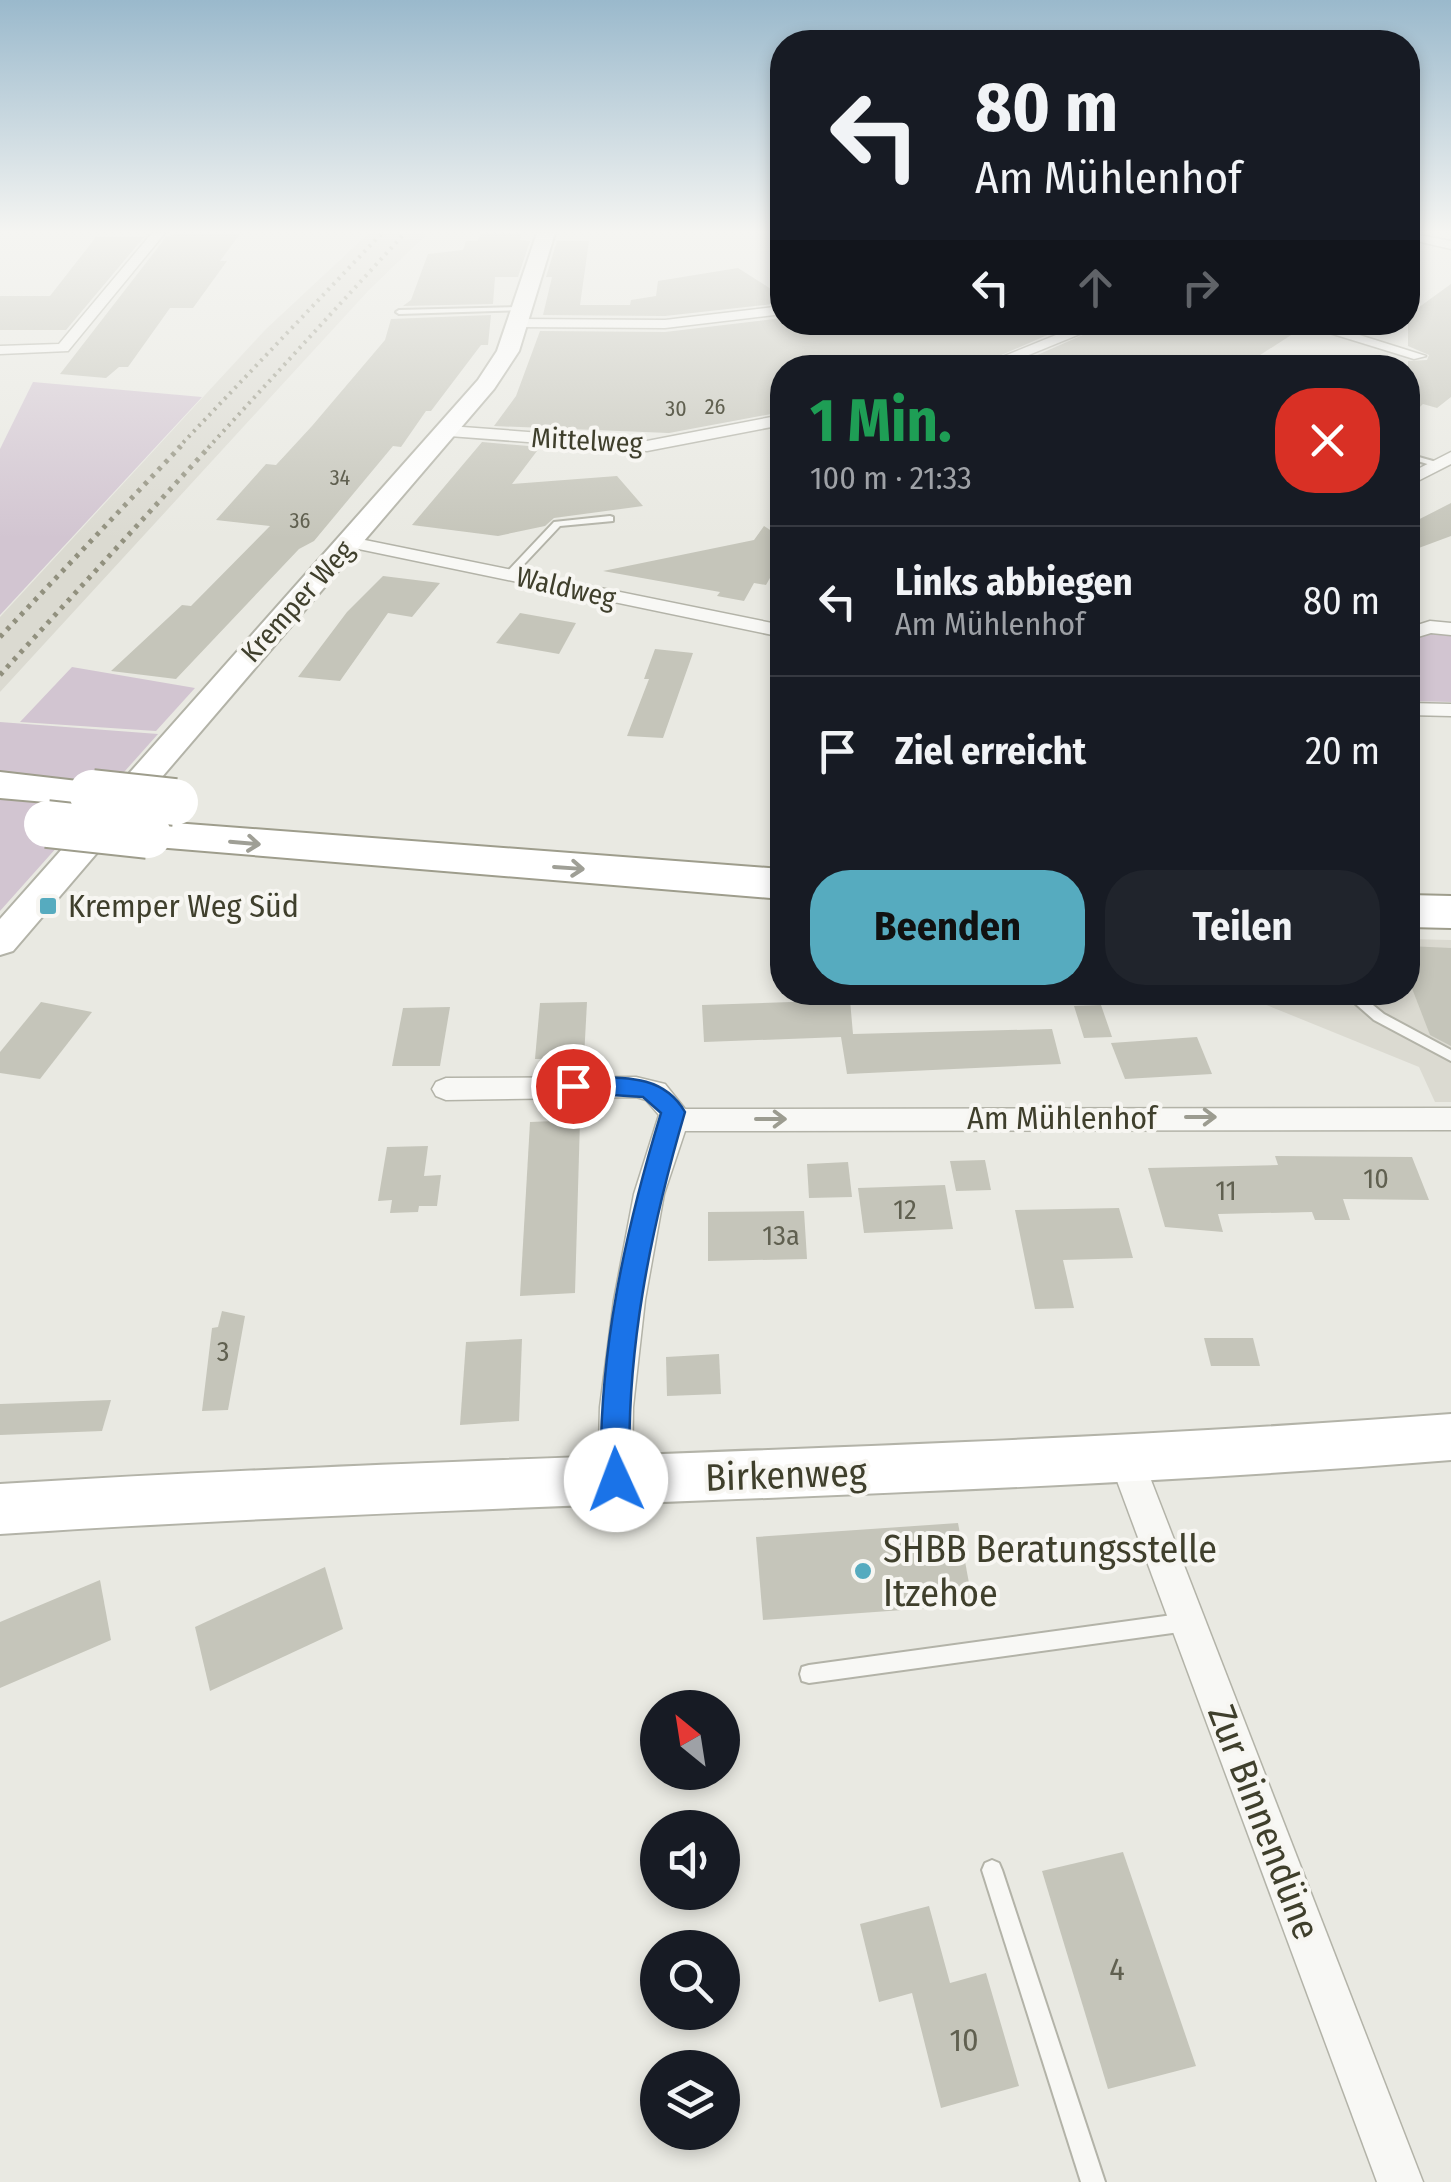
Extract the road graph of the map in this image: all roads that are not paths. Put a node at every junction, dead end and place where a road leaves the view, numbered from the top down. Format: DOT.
graph roads {
  1 [pos="73,335"];
  2 [pos="513,335"];
  3 [pos="1068,335"];
  4 [pos="1346,335"];
  5 [pos="0,350"];
  6 [pos="1016,355"];
  7 [pos="1416,355"];
  8 [pos="770,422"];
  9 [pos="449,431"];
  10 [pos="1444,461"];
  11 [pos="1420,474"];
  12 [pos="610,519"];
  13 [pos="350,542"];
  14 [pos="510,574"];
  15 [pos="770,629"];
  16 [pos="1451,629"];
  17 [pos="1420,630"];
  18 [pos="1420,709"];
  19 [pos="1451,710"];
  20 [pos="0,785"];
  21 [pos="162,819"];
  22 [pos="0,820"];
  23 [pos="770,847"];
  24 [pos="1420,875"];
  25 [pos="1451,876"];
  26 [pos="770,883"];
  27 [pos="1420,911"];
  28 [pos="1451,912"];
  29 [pos="0,942"];
  30 [pos="1364,1005"];
  31 [pos="1451,1056"];
  32 [pos="446,1089"];
  33 [pos="1451,1119"];
  34 [pos="673,1120"];
  35 [pos="1451,1437"];
  36 [pos="1126,1462"];
  37 [pos="616,1480"];
  38 [pos="0,1509"];
  39 [pos="1188,1622"];
  40 [pos="809,1674"];
  41 [pos="992,1870"];
  42 [pos="1093,2182"];
  43 [pos="1400,2182"];
  1 -- 5 [label="street"];
  2 -- 9 [label="street, Kremper Weg"];
  3 -- 6 [label="street"];
  4 -- 7 [label="street"];
  8 -- 9 [label="street, Mittelweg"];
  9 -- 13 [label="street, Kremper Weg"];
  10 -- 11 [label="street"];
  12 -- 14 [label="lane"];
  13 -- 14 [label="street, Waldweg"];
  13 -- 29 [label="street, Kremper Weg"];
  14 -- 15 [label="street, Waldweg"];
  16 -- 17 [label="street"];
  18 -- 19 [label="street"];
  20 -- 21 [label="highway, bridge"];
  21 -- 22 [label="highway, bridge"];
  21 -- 23 [label="highway"];
  21 -- 26 [label="highway, one-way"];
  24 -- 25 [label="highway"];
  27 -- 28 [label="highway"];
  30 -- 31 [label="lane"];
  32 -- 34 [label="street"];
  34 -- 33 [label="street, Am Mühlenhof, one-way"];
  34 -- 37 [label="street"];
  35 -- 36 [label="street, Birkenweg"];
  36 -- 37 [label="street, Birkenweg"];
  36 -- 39 [label="street, Zur Binnendüne"];
  37 -- 38 [label="street, Birkenweg"];
  39 -- 40 [label="lane"];
  39 -- 43 [label="street, Zur Binnendüne"];
  41 -- 42 [label="lane"];
}
